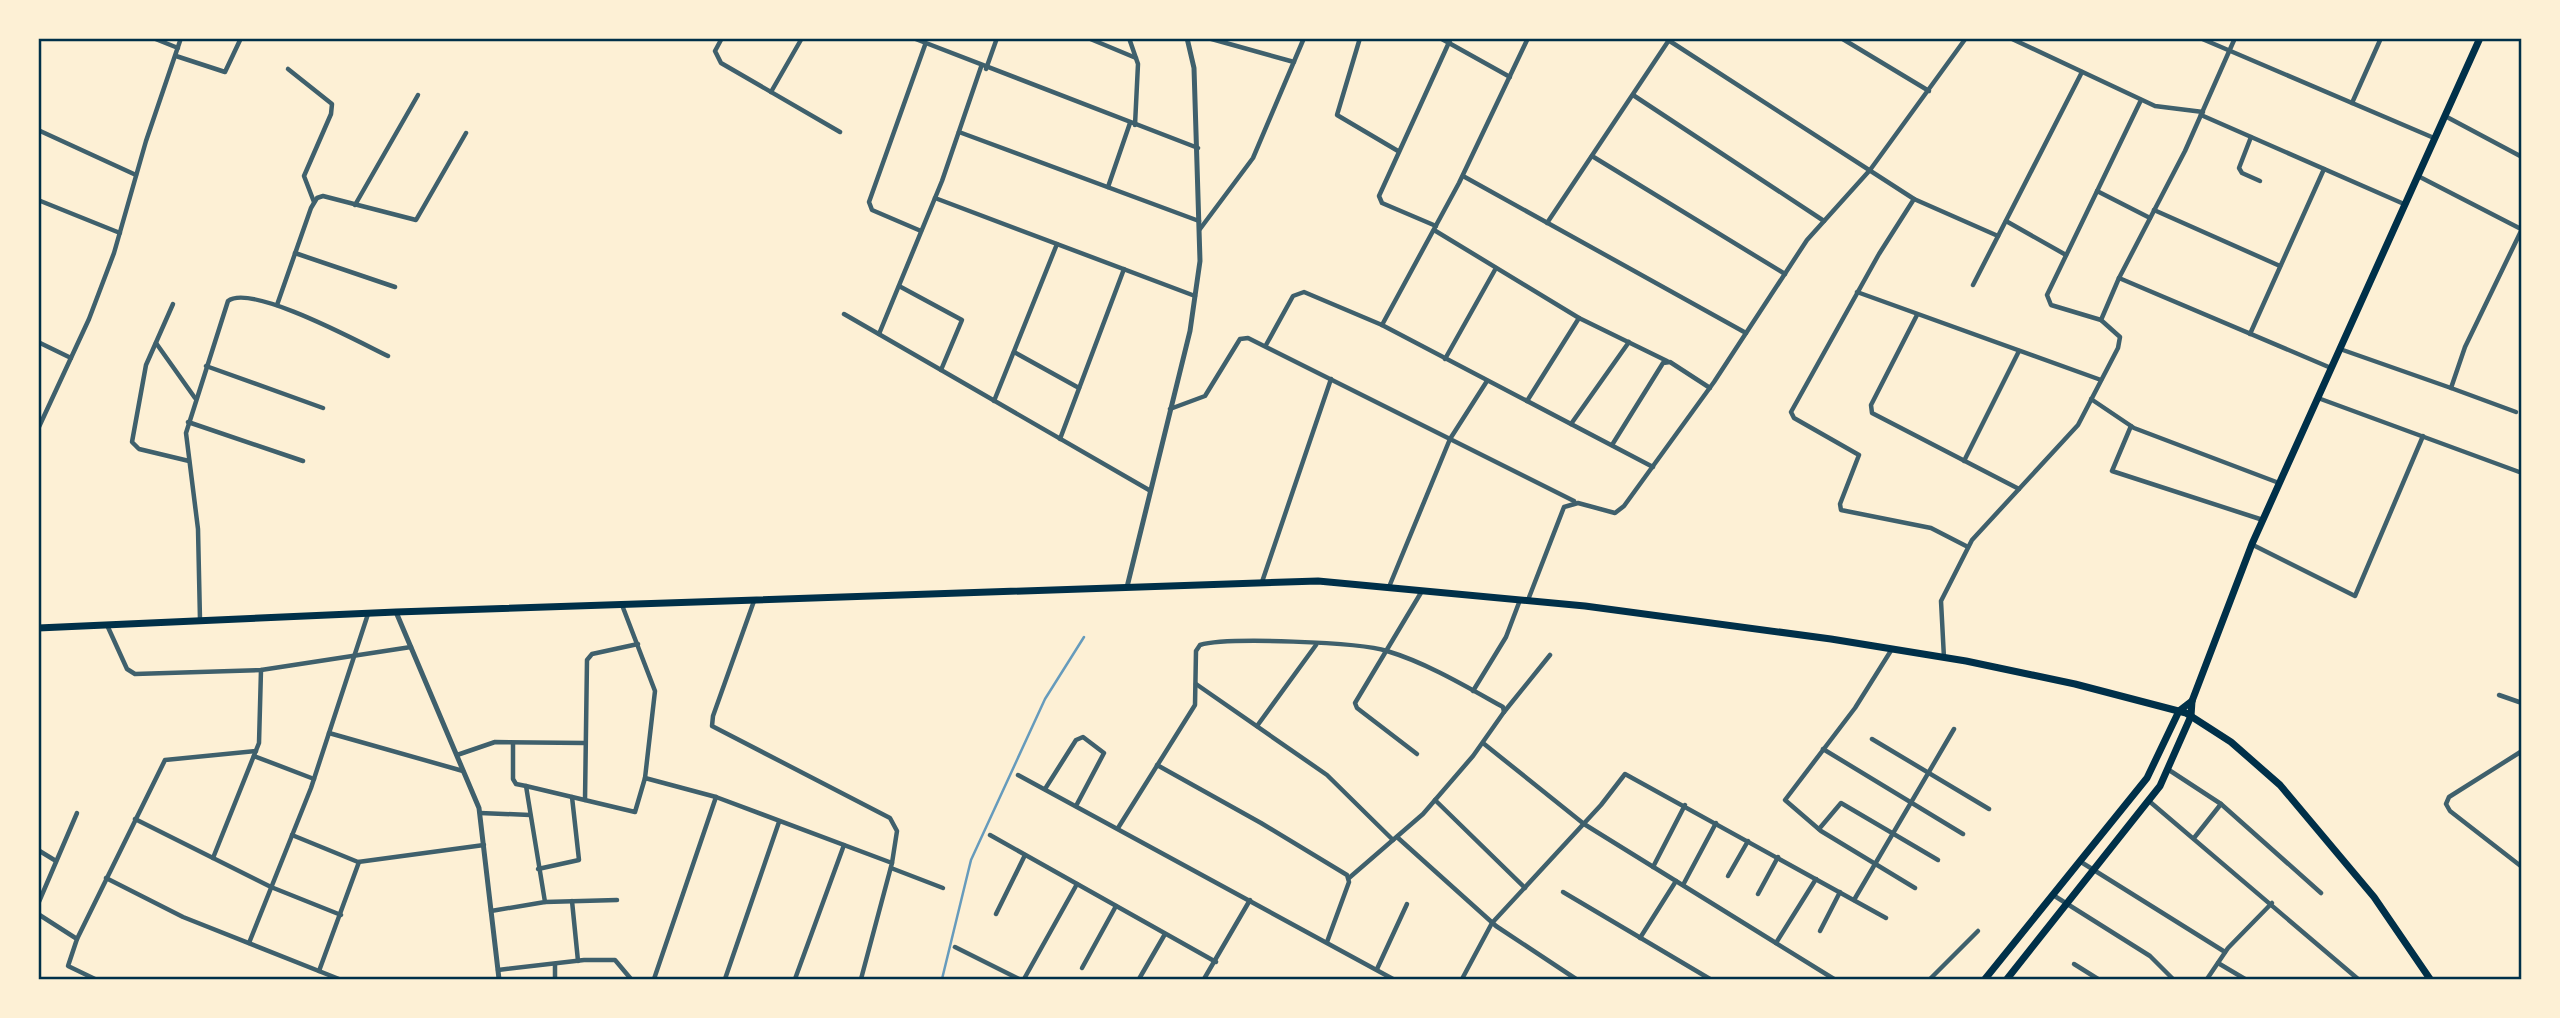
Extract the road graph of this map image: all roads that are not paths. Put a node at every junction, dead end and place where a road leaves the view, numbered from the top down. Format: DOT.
graph roads {
  1 [pos="153,38"];
  2 [pos="181,38"];
  3 [pos="241,38"];
  4 [pos="722,38"];
  5 [pos="802,38"];
  6 [pos="912,38"];
  7 [pos="997,38"];
  8 [pos="1088,38"];
  9 [pos="1129,38"];
  10 [pos="1187,38"];
  11 [pos="1208,38"];
  12 [pos="1304,38"];
  13 [pos="1360,38"];
  14 [pos="1440,38"];
  15 [pos="1528,38"];
  16 [pos="1841,38"];
  17 [pos="1966,38"];
  18 [pos="2010,38"];
  19 [pos="2200,38"];
  20 [pos="2235,38"];
  21 [pos="2381,38"];
  22 [pos="2480,38"];
  23 [pos="1667,39"];
  24 [pos="1450,41"];
  25 [pos="925,44"];
  26 [pos="178,48"];
  27 [pos="2230,51"];
  28 [pos="176,56"];
  29 [pos="1138,58"];
  30 [pos="1294,62"];
  31 [pos="984,68"];
  32 [pos="288,69"];
  33 [pos="2082,72"];
  34 [pos="1510,77"];
  35 [pos="1929,91"];
  36 [pos="771,92"];
  37 [pos="418,95"];
  38 [pos="1633,95"];
  39 [pos="2141,100"];
  40 [pos="2352,103"];
  41 [pos="2202,113"];
  42 [pos="2445,116"];
  43 [pos="1133,124"];
  44 [pos="38,130"];
  45 [pos="840,132"];
  46 [pos="959,132"];
  47 [pos="466,133"];
  48 [pos="2251,137"];
  49 [pos="2435,138"];
  50 [pos="1198,148"];
  51 [pos="1398,151"];
  52 [pos="1592,156"];
  53 [pos="2522,157"];
  54 [pos="2324,169"];
  55 [pos="1870,170"];
  56 [pos="136,175"];
  57 [pos="1463,176"];
  58 [pos="2418,176"];
  59 [pos="2260,181"];
  60 [pos="1108,187"];
  61 [pos="2097,191"];
  62 [pos="935,198"];
  63 [pos="1914,199"];
  64 [pos="38,200"];
  65 [pos="314,202"];
  66 [pos="2405,204"];
  67 [pos="355,205"];
  68 [pos="2154,210"];
  69 [pos="2150,218"];
  70 [pos="1200,221"];
  71 [pos="1824,221"];
  72 [pos="2006,221"];
  73 [pos="1547,223"];
  74 [pos="1435,228"];
  75 [pos="1200,229"];
  76 [pos="2521,229"];
  77 [pos="921,231"];
  78 [pos="120,233"];
  79 [pos="1998,236"];
  80 [pos="1057,244"];
  81 [pos="295,253"];
  82 [pos="2066,256"];
  83 [pos="2280,266"];
  84 [pos="1496,268"];
  85 [pos="1124,269"];
  86 [pos="1785,274"];
  87 [pos="2119,278"];
  88 [pos="1973,285"];
  89 [pos="899,286"];
  90 [pos="395,287"];
  91 [pos="1857,292"];
  92 [pos="1195,296"];
  93 [pos="173,304"];
  94 [pos="277,304"];
  95 [pos="844,314"];
  96 [pos="1917,315"];
  97 [pos="1579,318"];
  98 [pos="2101,320"];
  99 [pos="1382,325"];
  100 [pos="1746,333"];
  101 [pos="879,334"];
  102 [pos="2250,334"];
  103 [pos="38,342"];
  104 [pos="156,342"];
  105 [pos="1629,342"];
  106 [pos="1266,345"];
  107 [pos="2340,349"];
  108 [pos="2019,351"];
  109 [pos="1014,352"];
  110 [pos="388,356"];
  111 [pos="71,358"];
  112 [pos="1446,359"];
  113 [pos="1667,361"];
  114 [pos="206,366"];
  115 [pos="2331,368"];
  116 [pos="941,370"];
  117 [pos="1331,379"];
  118 [pos="2101,380"];
  119 [pos="1488,381"];
  120 [pos="1710,387"];
  121 [pos="1079,388"];
  122 [pos="2451,388"];
  123 [pos="2318,398"];
  124 [pos="196,399"];
  125 [pos="2091,399"];
  126 [pos="994,401"];
  127 [pos="1527,401"];
  128 [pos="323,408"];
  129 [pos="1168,410"];
  130 [pos="2515,412"];
  131 [pos="188,422"];
  132 [pos="1571,424"];
  133 [pos="2131,426"];
  134 [pos="38,429"];
  135 [pos="2423,436"];
  136 [pos="1060,439"];
  137 [pos="1450,439"];
  138 [pos="1612,445"];
  139 [pos="188,461"];
  140 [pos="303,461"];
  141 [pos="1964,461"];
  142 [pos="1653,467"];
  143 [pos="2522,473"];
  144 [pos="2279,483"];
  145 [pos="2019,489"];
  146 [pos="1149,490"];
  147 [pos="1578,503"];
  148 [pos="2263,520"];
  149 [pos="2252,544"];
  150 [pos="1968,547"];
  151 [pos="1262,582"];
  152 [pos="1126,587"];
  153 [pos="1389,588"];
  154 [pos="1422,591"];
  155 [pos="754,600"];
  156 [pos="1524,600"];
  157 [pos="622,605"];
  158 [pos="396,612"];
  159 [pos="368,613"];
  160 [pos="200,620"];
  161 [pos="107,625"];
  162 [pos="38,628"];
  163 [pos="638,644"];
  164 [pos="1316,645"];
  165 [pos="411,647"];
  166 [pos="1892,649"];
  167 [pos="1389,651"];
  168 [pos="355,654"];
  169 [pos="1550,655"];
  170 [pos="1944,658"];
  171 [pos="261,670"];
  172 [pos="1196,684"];
  173 [pos="1473,691"];
  174 [pos="2499,695"];
  175 [pos="2192,701"];
  176 [pos="2522,702"];
  177 [pos="2179,711"];
  178 [pos="1504,712"];
  179 [pos="2191,716"];
  180 [pos="1257,726"];
  181 [pos="1954,729"];
  182 [pos="329,733"];
  183 [pos="1872,739"];
  184 [pos="513,743"];
  185 [pos="1483,743"];
  186 [pos="585,744"];
  187 [pos="1824,749"];
  188 [pos="2522,751"];
  189 [pos="255,753"];
  190 [pos="1417,754"];
  191 [pos="457,755"];
  192 [pos="1157,765"];
  193 [pos="2169,770"];
  194 [pos="464,771"];
  195 [pos="1929,772"];
  196 [pos="1018,775"];
  197 [pos="645,778"];
  198 [pos="314,779"];
  199 [pos="526,786"];
  200 [pos="1045,789"];
  201 [pos="572,797"];
  202 [pos="716,797"];
  203 [pos="585,800"];
  204 [pos="1435,800"];
  205 [pos="2149,801"];
  206 [pos="1911,804"];
  207 [pos="2221,804"];
  208 [pos="1685,805"];
  209 [pos="1076,806"];
  210 [pos="1989,809"];
  211 [pos="77,813"];
  212 [pos="480,813"];
  213 [pos="530,815"];
  214 [pos="135,819"];
  215 [pos="779,821"];
  216 [pos="1716,822"];
  217 [pos="1584,824"];
  218 [pos="1118,828"];
  219 [pos="2106,829"];
  220 [pos="1819,830"];
  221 [pos="1893,834"];
  222 [pos="1962,834"];
  223 [pos="292,835"];
  224 [pos="990,835"];
  225 [pos="1395,838"];
  226 [pos="2194,838"];
  227 [pos="1748,840"];
  228 [pos="2118,840"];
  229 [pos="484,845"];
  230 [pos="844,845"];
  231 [pos="38,850"];
  232 [pos="1025,855"];
  233 [pos="1778,857"];
  234 [pos="213,858"];
  235 [pos="1938,859"];
  236 [pos="56,861"];
  237 [pos="2080,861"];
  238 [pos="359,862"];
  239 [pos="1875,864"];
  240 [pos="892,865"];
  241 [pos="1653,867"];
  242 [pos="2522,867"];
  243 [pos="538,869"];
  244 [pos="2094,871"];
  245 [pos="1728,876"];
  246 [pos="106,878"];
  247 [pos="1349,878"];
  248 [pos="1816,878"];
  249 [pos="1676,881"];
  250 [pos="1077,884"];
  251 [pos="1683,886"];
  252 [pos="271,887"];
  253 [pos="943,888"];
  254 [pos="1525,888"];
  255 [pos="1915,888"];
  256 [pos="1563,892"];
  257 [pos="1840,892"];
  258 [pos="2321,893"];
  259 [pos="1758,894"];
  260 [pos="2053,895"];
  261 [pos="617,900"];
  262 [pos="1250,900"];
  263 [pos="1854,900"];
  264 [pos="572,901"];
  265 [pos="545,902"];
  266 [pos="2272,903"];
  267 [pos="38,904"];
  268 [pos="1407,904"];
  269 [pos="2066,905"];
  270 [pos="1116,906"];
  271 [pos="491,911"];
  272 [pos="38,914"];
  273 [pos="996,914"];
  274 [pos="341,915"];
  275 [pos="1886,918"];
  276 [pos="1494,924"];
  277 [pos="1820,931"];
  278 [pos="1978,931"];
  279 [pos="1165,934"];
  280 [pos="1640,937"];
  281 [pos="77,939"];
  282 [pos="1327,942"];
  283 [pos="249,943"];
  284 [pos="1776,943"];
  285 [pos="955,947"];
  286 [pos="2225,952"];
  287 [pos="578,961"];
  288 [pos="1216,962"];
  289 [pos="2218,963"];
  290 [pos="555,964"];
  291 [pos="2074,964"];
  292 [pos="1082,968"];
  293 [pos="1377,969"];
  294 [pos="319,971"];
  295 [pos="498,971"];
  296 [pos="629,978"];
  297 [pos="95,979"];
  298 [pos="339,979"];
  299 [pos="499,979"];
  300 [pos="555,979"];
  301 [pos="653,979"];
  302 [pos="725,979"];
  303 [pos="795,979"];
  304 [pos="861,979"];
  305 [pos="1021,979"];
  306 [pos="1139,979"];
  307 [pos="1205,979"];
  308 [pos="1393,979"];
  309 [pos="1462,979"];
  310 [pos="1576,979"];
  311 [pos="1710,979"];
  312 [pos="1834,979"];
  313 [pos="1930,979"];
  314 [pos="1985,979"];
  315 [pos="2007,979"];
  316 [pos="2098,979"];
  317 [pos="2173,979"];
  318 [pos="2207,979"];
  319 [pos="2245,979"];
  320 [pos="2358,979"];
  321 [pos="2430,979"];
  1 -- 26 [label="street"];
  2 -- 26 [label="street"];
  3 -- 28 [label="street"];
  4 -- 36 [label="street"];
  5 -- 36 [label="street"];
  6 -- 25 [label="street"];
  7 -- 31 [label="street"];
  8 -- 29 [label="street"];
  9 -- 29 [label="street"];
  10 -- 50 [label="street"];
  11 -- 30 [label="street"];
  12 -- 30 [label="street"];
  13 -- 51 [label="street"];
  14 -- 24 [label="street"];
  15 -- 34 [label="street"];
  16 -- 35 [label="street"];
  17 -- 35 [label="street"];
  18 -- 33 [label="street"];
  19 -- 27 [label="street"];
  20 -- 27 [label="street"];
  21 -- 40 [label="street"];
  22 -- 42 [label="main road"];
  23 -- 38 [label="street"];
  23 -- 55 [label="street"];
  24 -- 34 [label="street"];
  24 -- 51 [label="street"];
  25 -- 31 [label="street"];
  25 -- 77 [label="street"];
  26 -- 28 [label="street"];
  27 -- 40 [label="street"];
  27 -- 41 [label="street"];
  28 -- 56 [label="street"];
  29 -- 43 [label="street"];
  30 -- 75 [label="street"];
  31 -- 43 [label="street"];
  31 -- 46 [label="street"];
  32 -- 65 [label="street"];
  33 -- 39 [label="street"];
  33 -- 72 [label="street"];
  34 -- 57 [label="street"];
  35 -- 55 [label="street"];
  36 -- 45 [label="street"];
  37 -- 67 [label="street"];
  38 -- 52 [label="street"];
  38 -- 71 [label="street"];
  39 -- 41 [label="street"];
  39 -- 61 [label="street"];
  40 -- 49 [label="street"];
  41 -- 48 [label="street"];
  41 -- 68 [label="street"];
  42 -- 49 [label="main road"];
  42 -- 53 [label="street"];
  43 -- 50 [label="street"];
  43 -- 60 [label="street"];
  44 -- 56 [label="street"];
  46 -- 60 [label="street"];
  46 -- 62 [label="street"];
  47 -- 67 [label="street"];
  48 -- 54 [label="street"];
  48 -- 59 [label="street"];
  49 -- 58 [label="main road"];
  50 -- 70 [label="street"];
  51 -- 74 [label="street"];
  52 -- 73 [label="street"];
  52 -- 86 [label="street"];
  54 -- 66 [label="street"];
  54 -- 83 [label="street"];
  55 -- 63 [label="street"];
  55 -- 71 [label="street"];
  56 -- 78 [label="street"];
  57 -- 73 [label="street"];
  57 -- 74 [label="street"];
  58 -- 66 [label="main road"];
  58 -- 76 [label="street"];
  60 -- 70 [label="street"];
  61 -- 69 [label="street"];
  61 -- 82 [label="street"];
  62 -- 77 [label="street"];
  62 -- 80 [label="street"];
  63 -- 79 [label="street"];
  63 -- 91 [label="street"];
  64 -- 78 [label="street"];
  65 -- 67 [label="street"];
  65 -- 81 [label="street"];
  66 -- 107 [label="main road"];
  68 -- 69 [label="street"];
  68 -- 83 [label="street"];
  69 -- 87 [label="street"];
  70 -- 75 [label="street"];
  71 -- 86 [label="street"];
  72 -- 79 [label="street"];
  72 -- 82 [label="street"];
  73 -- 100 [label="street"];
  74 -- 84 [label="street"];
  74 -- 99 [label="street"];
  75 -- 92 [label="street"];
  76 -- 122 [label="street"];
  77 -- 89 [label="street"];
  78 -- 111 [label="street"];
  79 -- 88 [label="street"];
  80 -- 85 [label="street"];
  80 -- 109 [label="street"];
  81 -- 90 [label="street"];
  81 -- 94 [label="street"];
  82 -- 98 [label="street"];
  83 -- 102 [label="street"];
  84 -- 97 [label="street"];
  84 -- 112 [label="street"];
  85 -- 92 [label="street"];
  85 -- 121 [label="street"];
  86 -- 100 [label="street"];
  87 -- 98 [label="street"];
  87 -- 102 [label="street"];
  89 -- 101 [label="street"];
  89 -- 116 [label="street"];
  91 -- 96 [label="street"];
  91 -- 150 [label="street"];
  92 -- 129 [label="street"];
  93 -- 104 [label="street"];
  94 -- 110 [label="street"];
  94 -- 114 [label="street"];
  95 -- 101 [label="street"];
  96 -- 108 [label="street"];
  96 -- 141 [label="street"];
  97 -- 105 [label="street"];
  97 -- 127 [label="street"];
  98 -- 118 [label="street"];
  99 -- 106 [label="street"];
  99 -- 112 [label="street"];
  100 -- 120 [label="street"];
  101 -- 116 [label="street"];
  102 -- 115 [label="street"];
  103 -- 111 [label="street"];
  104 -- 124 [label="street"];
  104 -- 139 [label="street"];
  105 -- 113 [label="street"];
  105 -- 132 [label="street"];
  106 -- 117 [label="street"];
  106 -- 129 [label="street"];
  107 -- 115 [label="main road"];
  107 -- 122 [label="street"];
  108 -- 118 [label="street"];
  108 -- 141 [label="street"];
  109 -- 121 [label="street"];
  109 -- 126 [label="street"];
  111 -- 134 [label="street"];
  112 -- 119 [label="street"];
  113 -- 120 [label="street"];
  113 -- 138 [label="street"];
  114 -- 124 [label="street"];
  114 -- 128 [label="street"];
  115 -- 123 [label="main road"];
  116 -- 126 [label="street"];
  117 -- 137 [label="street"];
  117 -- 151 [label="street"];
  118 -- 125 [label="street"];
  119 -- 127 [label="street"];
  119 -- 137 [label="street"];
  120 -- 142 [label="street"];
  121 -- 136 [label="street"];
  122 -- 130 [label="street"];
  123 -- 135 [label="street"];
  123 -- 144 [label="main road"];
  124 -- 131 [label="street"];
  125 -- 133 [label="street"];
  125 -- 145 [label="street"];
  126 -- 136 [label="street"];
  127 -- 132 [label="street"];
  129 -- 146 [label="street"];
  131 -- 139 [label="street"];
  131 -- 140 [label="street"];
  132 -- 138 [label="street"];
  133 -- 144 [label="street"];
  133 -- 148 [label="street"];
  135 -- 143 [label="street"];
  135 -- 149 [label="street"];
  136 -- 146 [label="street"];
  137 -- 147 [label="street"];
  137 -- 153 [label="street"];
  138 -- 142 [label="street"];
  139 -- 160 [label="street"];
  141 -- 145 [label="street"];
  142 -- 147 [label="street"];
  144 -- 148 [label="main road"];
  145 -- 150 [label="street"];
  146 -- 152 [label="street"];
  147 -- 156 [label="street"];
  148 -- 149 [label="main road"];
  149 -- 175 [label="main road"];
  150 -- 170 [label="street"];
  151 -- 152 [label="main road"];
  151 -- 153 [label="main road"];
  152 -- 155 [label="main road"];
  153 -- 154 [label="main road"];
  154 -- 156 [label="main road"];
  154 -- 167 [label="street"];
  155 -- 157 [label="main road"];
  155 -- 240 [label="street"];
  156 -- 166 [label="main road"];
  156 -- 173 [label="street"];
  157 -- 158 [label="main road"];
  157 -- 163 [label="street"];
  158 -- 159 [label="main road"];
  158 -- 165 [label="street"];
  159 -- 160 [label="main road"];
  159 -- 168 [label="street"];
  160 -- 161 [label="main road"];
  161 -- 162 [label="main road"];
  161 -- 171 [label="street"];
  163 -- 186 [label="street"];
  163 -- 197 [label="street"];
  164 -- 167 [label="street"];
  164 -- 172 [label="street"];
  164 -- 180 [label="street"];
  165 -- 168 [label="street"];
  165 -- 191 [label="street"];
  166 -- 170 [label="main road"];
  166 -- 187 [label="street"];
  167 -- 173 [label="street"];
  167 -- 190 [label="street"];
  168 -- 171 [label="street"];
  168 -- 182 [label="street"];
  169 -- 178 [label="street"];
  170 -- 177 [label="main road"];
  171 -- 189 [label="street"];
  172 -- 180 [label="street"];
  172 -- 192 [label="street"];
  173 -- 178 [label="street"];
  174 -- 176 [label="street"];
  175 -- 177 [label="main road"];
  175 -- 179 [label="main road"];
  177 -- 179 [label="main road"];
  177 -- 219 [label="main road"];
  178 -- 185 [label="street"];
  179 -- 193 [label="main road"];
  179 -- 321 [label="main road"];
  180 -- 225 [label="street"];
  181 -- 195 [label="street"];
  182 -- 194 [label="street"];
  182 -- 198 [label="street"];
  183 -- 195 [label="street"];
  184 -- 186 [label="street"];
  184 -- 191 [label="street"];
  184 -- 199 [label="street"];
  185 -- 204 [label="street"];
  185 -- 217 [label="street"];
  186 -- 203 [label="street"];
  187 -- 206 [label="street"];
  187 -- 220 [label="street"];
  188 -- 242 [label="street"];
  189 -- 198 [label="street"];
  189 -- 214 [label="street"];
  189 -- 234 [label="street"];
  191 -- 194 [label="street"];
  192 -- 218 [label="street"];
  192 -- 247 [label="street"];
  193 -- 205 [label="main road"];
  193 -- 207 [label="street"];
  194 -- 212 [label="street"];
  195 -- 206 [label="street"];
  195 -- 210 [label="street"];
  196 -- 200 [label="street"];
  197 -- 202 [label="street"];
  197 -- 203 [label="street"];
  198 -- 223 [label="street"];
  199 -- 201 [label="street"];
  199 -- 213 [label="street"];
  200 -- 209 [label="street"];
  200 -- 209 [label="street"];
  201 -- 203 [label="street"];
  201 -- 243 [label="street"];
  202 -- 215 [label="street"];
  202 -- 301 [label="street"];
  204 -- 225 [label="street"];
  204 -- 254 [label="street"];
  205 -- 226 [label="street"];
  205 -- 228 [label="main road"];
  206 -- 221 [label="street"];
  206 -- 222 [label="street"];
  207 -- 226 [label="street"];
  207 -- 258 [label="street"];
  208 -- 216 [label="street"];
  208 -- 217 [label="street"];
  208 -- 241 [label="street"];
  209 -- 218 [label="street"];
  211 -- 236 [label="street"];
  212 -- 213 [label="street"];
  212 -- 229 [label="street"];
  213 -- 243 [label="street"];
  214 -- 234 [label="street"];
  214 -- 246 [label="street"];
  215 -- 230 [label="street"];
  215 -- 302 [label="street"];
  216 -- 227 [label="street"];
  216 -- 251 [label="street"];
  217 -- 241 [label="street"];
  217 -- 254 [label="street"];
  218 -- 262 [label="street"];
  219 -- 228 [label="main road"];
  219 -- 237 [label="main road"];
  220 -- 221 [label="street"];
  220 -- 239 [label="street"];
  221 -- 235 [label="street"];
  221 -- 239 [label="street"];
  223 -- 238 [label="street"];
  223 -- 252 [label="street"];
  224 -- 232 [label="street"];
  225 -- 247 [label="street"];
  225 -- 276 [label="street"];
  226 -- 266 [label="street"];
  227 -- 233 [label="street"];
  227 -- 245 [label="street"];
  228 -- 244 [label="main road"];
  229 -- 238 [label="street"];
  229 -- 271 [label="street"];
  230 -- 240 [label="street"];
  230 -- 303 [label="street"];
  231 -- 236 [label="street"];
  232 -- 250 [label="street"];
  232 -- 273 [label="street"];
  233 -- 248 [label="street"];
  233 -- 259 [label="street"];
  234 -- 252 [label="street"];
  236 -- 267 [label="street"];
  237 -- 244 [label="street"];
  237 -- 260 [label="main road"];
  238 -- 274 [label="street"];
  239 -- 255 [label="street"];
  239 -- 263 [label="street"];
  240 -- 253 [label="street"];
  240 -- 304 [label="street"];
  241 -- 249 [label="street"];
  243 -- 265 [label="street"];
  244 -- 269 [label="main road"];
  244 -- 286 [label="street"];
  246 -- 281 [label="street"];
  246 -- 283 [label="street"];
  247 -- 282 [label="street"];
  248 -- 257 [label="street"];
  248 -- 284 [label="street"];
  249 -- 251 [label="street"];
  249 -- 280 [label="street"];
  250 -- 270 [label="street"];
  250 -- 305 [label="street"];
  251 -- 284 [label="street"];
  252 -- 274 [label="street"];
  252 -- 283 [label="street"];
  254 -- 276 [label="street"];
  256 -- 280 [label="street"];
  257 -- 263 [label="street"];
  257 -- 277 [label="street"];
  260 -- 269 [label="street"];
  260 -- 314 [label="main road"];
  261 -- 264 [label="street"];
  262 -- 282 [label="street"];
  262 -- 288 [label="street"];
  263 -- 275 [label="street"];
  264 -- 265 [label="street"];
  264 -- 287 [label="street"];
  265 -- 271 [label="street"];
  266 -- 286 [label="street"];
  266 -- 320 [label="street"];
  268 -- 293 [label="street"];
  269 -- 315 [label="main road"];
  269 -- 317 [label="street"];
  270 -- 279 [label="street"];
  270 -- 292 [label="street"];
  271 -- 295 [label="street"];
  272 -- 281 [label="street"];
  274 -- 294 [label="street"];
  276 -- 309 [label="street"];
  276 -- 310 [label="street"];
  278 -- 313 [label="street"];
  279 -- 288 [label="street"];
  279 -- 306 [label="street"];
  280 -- 311 [label="street"];
  281 -- 297 [label="street"];
  282 -- 293 [label="street"];
  283 -- 294 [label="street"];
  284 -- 312 [label="street"];
  285 -- 305 [label="street"];
  286 -- 289 [label="street"];
  287 -- 290 [label="street"];
  287 -- 296 [label="street"];
  288 -- 307 [label="street"];
  289 -- 318 [label="street"];
  289 -- 319 [label="street"];
  290 -- 295 [label="street"];
  290 -- 300 [label="street"];
  291 -- 316 [label="street"];
  293 -- 308 [label="street"];
  294 -- 298 [label="street"];
  295 -- 299 [label="street"];
}
